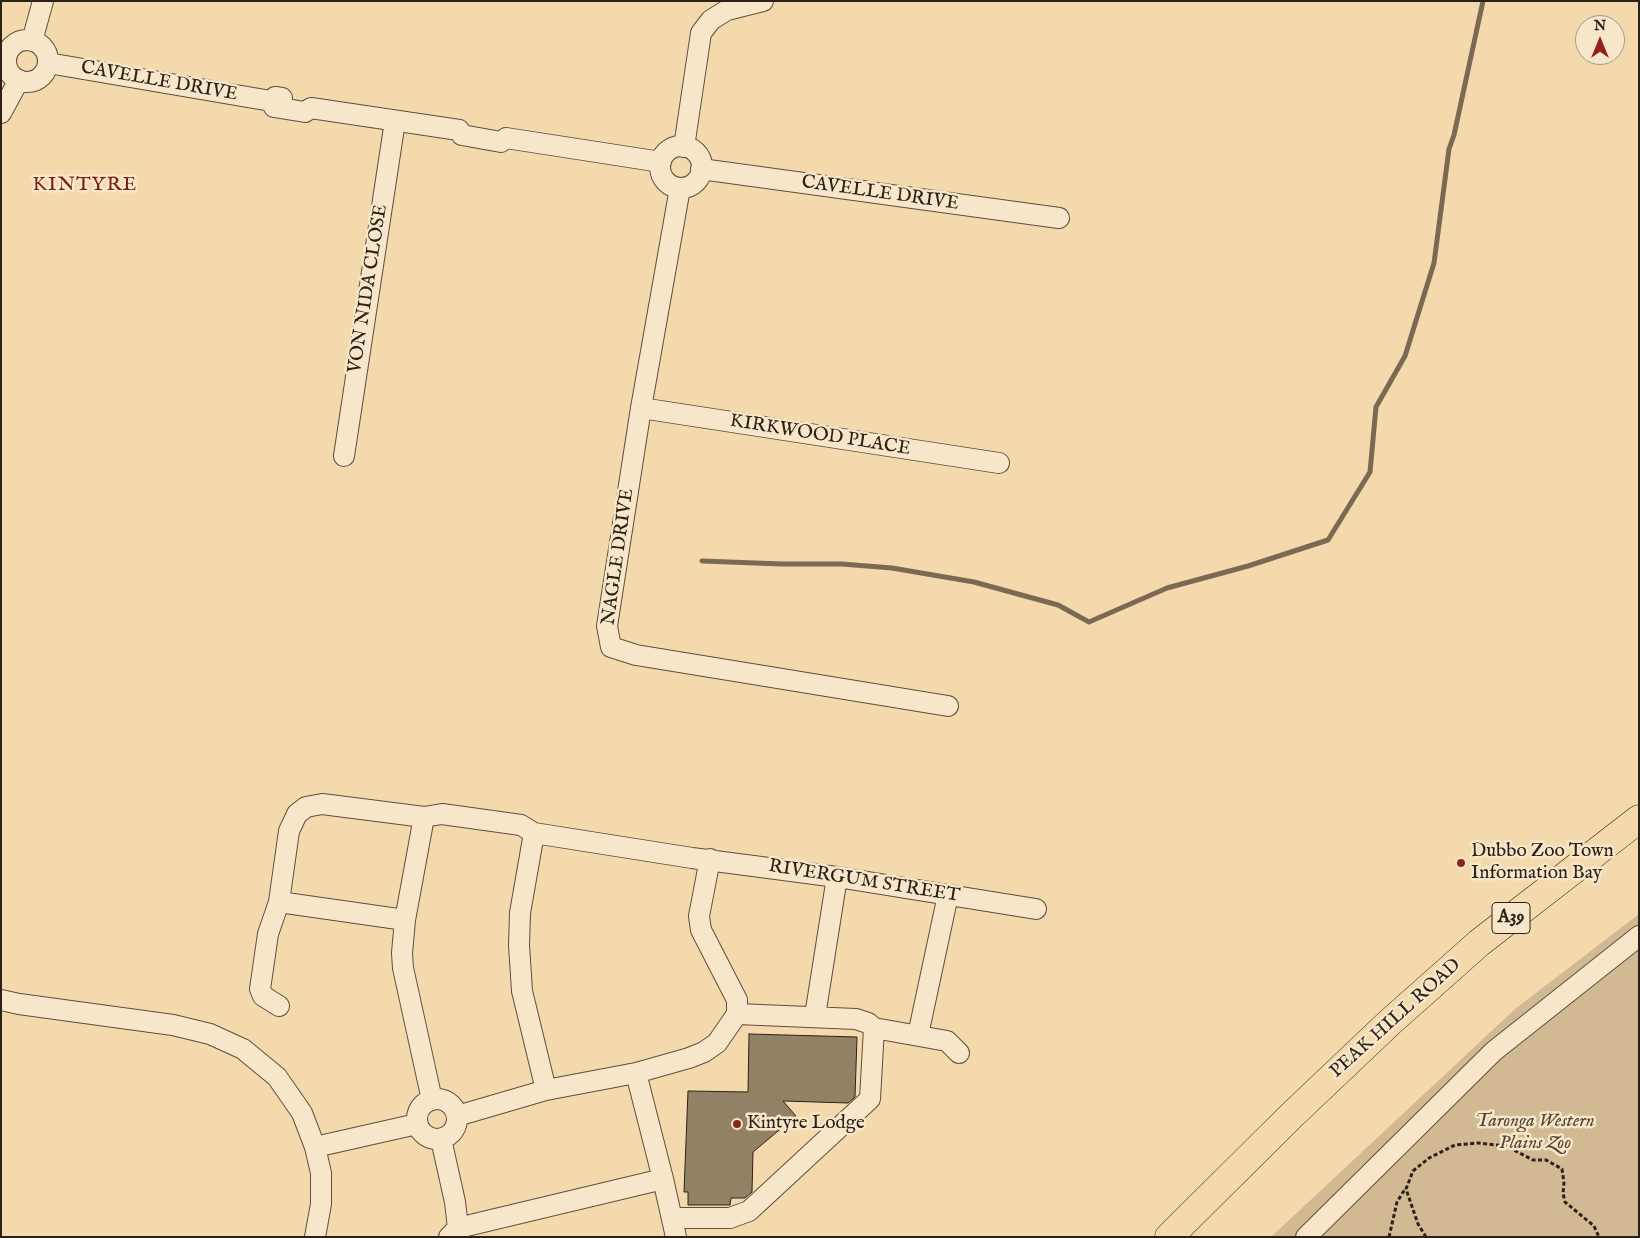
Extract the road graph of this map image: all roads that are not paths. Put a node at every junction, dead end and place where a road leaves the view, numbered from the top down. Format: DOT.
graph roads {
  1 [pos="43,1"];
  2 [pos="764,1"];
  3 [pos="32,40"];
  4 [pos="48,63"];
  5 [pos="19,80"];
  6 [pos="1,113"];
  7 [pos="395,121"];
  8 [pos="684,147"];
  9 [pos="661,162"];
  10 [pos="702,170"];
  11 [pos="680,188"];
  12 [pos="1059,218"];
  13 [pos="641,408"];
  14 [pos="344,456"];
  15 [pos="999,463"];
  16 [pos="948,706"];
  17 [pos="424,817"];
  18 [pos="1639,819"];
  19 [pos="534,833"];
  20 [pos="701,858"];
  21 [pos="837,877"];
  22 [pos="948,895"];
  23 [pos="279,902"];
  24 [pos="1036,909"];
  25 [pos="405,920"];
  26 [pos="1639,936"];
  27 [pos="1,1000"];
  28 [pos="279,1006"];
  29 [pos="736,1014"];
  30 [pos="815,1016"];
  31 [pos="874,1028"];
  32 [pos="918,1035"];
  33 [pos="959,1053"];
  34 [pos="636,1073"];
  35 [pos="546,1090"];
  36 [pos="432,1100"];
  37 [pos="457,1116"];
  38 [pos="417,1124"];
  39 [pos="441,1139"];
  40 [pos="315,1147"];
  41 [pos="663,1179"];
  42 [pos="674,1228"];
  43 [pos="453,1232"];
  44 [pos="315,1237"];
  45 [pos="1169,1237"];
  46 [pos="1306,1237"];
  1 -- 3 [label="street"];
  2 -- 8 [label="street"];
  3 -- 4 [label="street"];
  3 -- 5 [label="street"];
  4 -- 5 [label="street"];
  4 -- 7 [label="street, CAVELLE DRIVE"];
  5 -- 6 [label="street"];
  7 -- 9 [label="street, CAVELLE DRIVE"];
  7 -- 14 [label="street, VON NIDA CLOSE"];
  8 -- 9 [label="street"];
  8 -- 10 [label="street"];
  9 -- 11 [label="street"];
  10 -- 11 [label="street"];
  10 -- 12 [label="street, CAVELLE DRIVE"];
  11 -- 13 [label="street, NAGLE DRIVE"];
  13 -- 15 [label="street, KIRKWOOD PLACE"];
  13 -- 16 [label="street, NAGLE DRIVE"];
  17 -- 19 [label="street, RIVERGUM STREET"];
  17 -- 23 [label="street, RIVERGUM STREET"];
  17 -- 25 [label="street"];
  18 -- 45 [label="highway, PEAK HILL ROAD / A39"];
  19 -- 20 [label="street, RIVERGUM STREET"];
  19 -- 35 [label="street"];
  20 -- 21 [label="street, RIVERGUM STREET"];
  20 -- 29 [label="street"];
  21 -- 22 [label="street, RIVERGUM STREET"];
  21 -- 30 [label="street"];
  22 -- 24 [label="street, RIVERGUM STREET"];
  22 -- 32 [label="street"];
  23 -- 25 [label="street"];
  23 -- 28 [label="street, RIVERGUM STREET"];
  25 -- 36 [label="street"];
  26 -- 46 [label="street"];
  27 -- 40 [label="street"];
  29 -- 30 [label="street"];
  29 -- 34 [label="street"];
  30 -- 31 [label="street"];
  31 -- 32 [label="street"];
  31 -- 42 [label="street"];
  32 -- 33 [label="street"];
  34 -- 35 [label="street"];
  34 -- 41 [label="street"];
  35 -- 37 [label="street"];
  36 -- 37 [label="street"];
  36 -- 38 [label="street"];
  37 -- 39 [label="street"];
  38 -- 39 [label="street"];
  38 -- 40 [label="street"];
  39 -- 43 [label="street"];
  40 -- 44 [label="street"];
  41 -- 42 [label="street"];
  41 -- 43 [label="street"];
}
